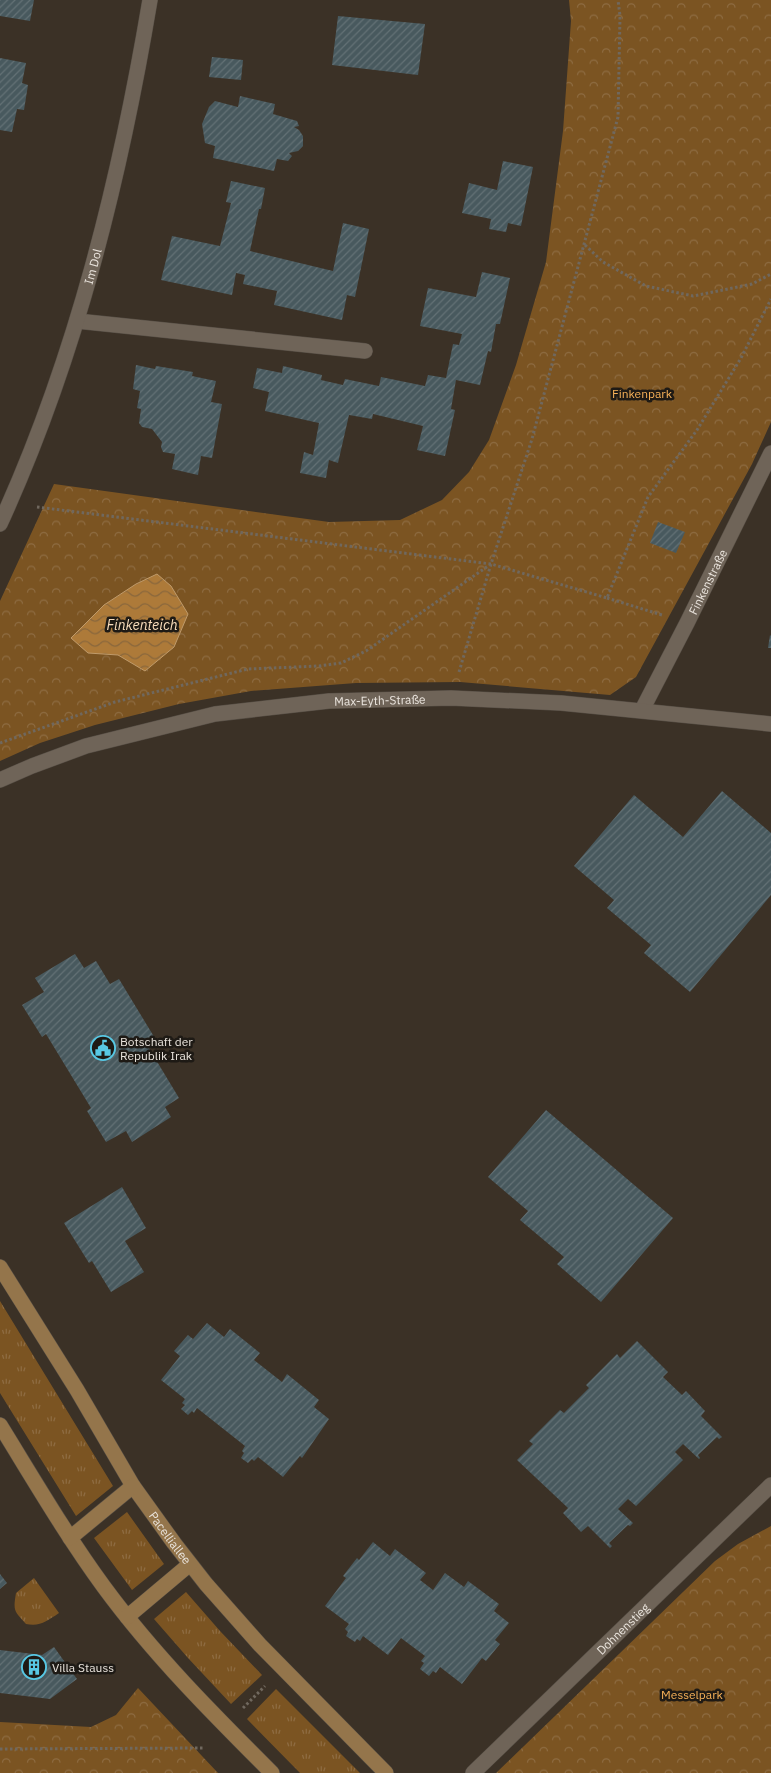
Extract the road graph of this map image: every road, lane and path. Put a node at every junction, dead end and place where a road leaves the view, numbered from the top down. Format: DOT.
graph roads {
  1 [pos="150,0"];
  2 [pos="618,0"];
  3 [pos="585,245"];
  4 [pos="771,274"];
  5 [pos="771,299"];
  6 [pos="77,321"];
  7 [pos="365,350"];
  8 [pos="771,453"];
  9 [pos="37,507"];
  10 [pos="0,524"];
  11 [pos="491,564"];
  12 [pos="608,598"];
  13 [pos="662,615"];
  14 [pos="451,698"];
  15 [pos="642,710"];
  16 [pos="771,724"];
  17 [pos="0,743"];
  18 [pos="0,780"];
  19 [pos="0,1267"];
  20 [pos="0,1425"];
  21 [pos="133,1486"];
  22 [pos="768,1492"];
  23 [pos="70,1538"];
  24 [pos="190,1564"];
  25 [pos="127,1617"];
  26 [pos="271,1680"];
  27 [pos="237,1713"];
  28 [pos="203,1748"];
  29 [pos="0,1749"];
  30 [pos="272,1773"];
  31 [pos="386,1773"];
  32 [pos="473,1773"];
  1 -- 6 [label="street, Im Dol"];
  2 -- 3 [label="path"];
  3 -- 4 [label="path"];
  3 -- 11 [label="path"];
  5 -- 12 [label="path"];
  6 -- 7 [label="street"];
  6 -- 10 [label="street, Im Dol"];
  8 -- 15 [label="street, Finkenstraße"];
  9 -- 11 [label="path"];
  11 -- 12 [label="path"];
  11 -- 14 [label="path"];
  11 -- 17 [label="path"];
  12 -- 13 [label="path"];
  14 -- 15 [label="street, Max-Eyth-Straße"];
  14 -- 18 [label="street, Max-Eyth-Straße"];
  15 -- 16 [label="street, Max-Eyth-Straße"];
  19 -- 21 [label="street, Pacelliallee"];
  20 -- 23 [label="street"];
  21 -- 23 [label="street"];
  21 -- 24 [label="street, Pacelliallee"];
  22 -- 32 [label="street, Dohnenstieg"];
  23 -- 25 [label="street"];
  24 -- 25 [label="street"];
  24 -- 31 [label="street, Pacelliallee"];
  25 -- 30 [label="street"];
  26 -- 27 [label="path"];
  28 -- 29 [label="path"];
}
